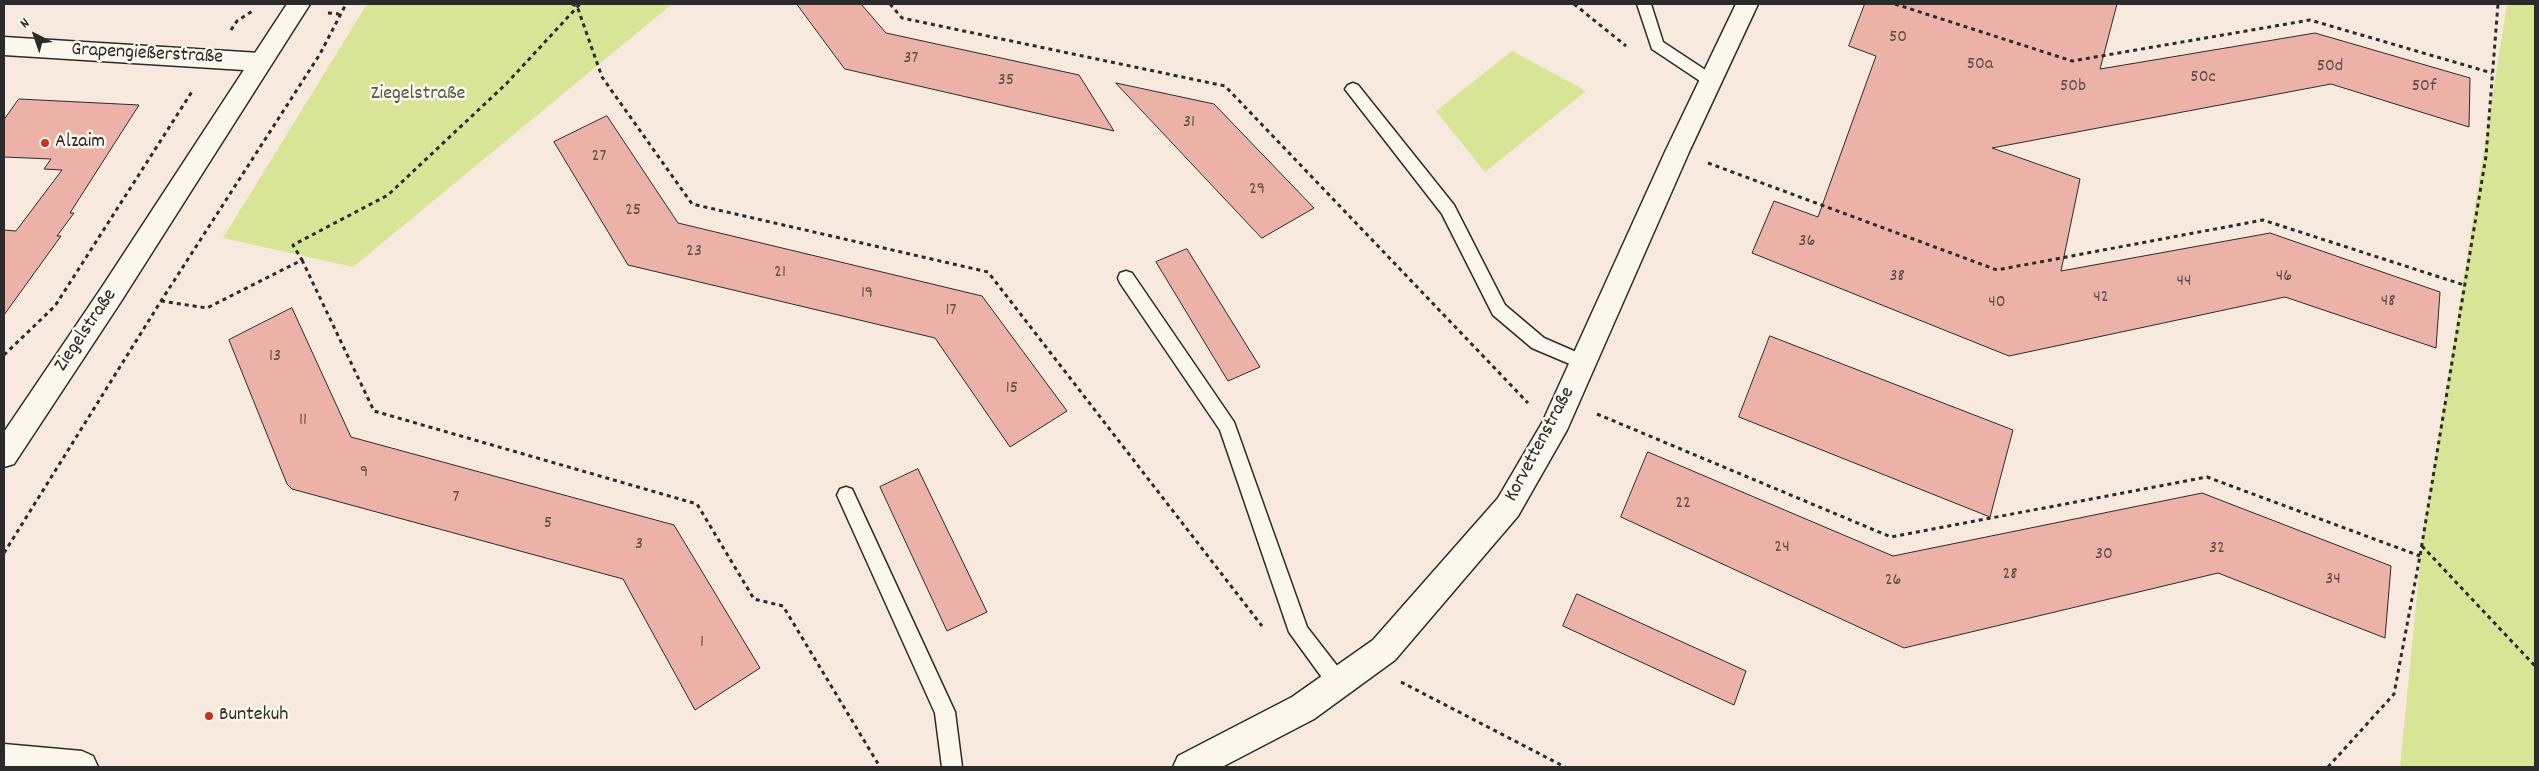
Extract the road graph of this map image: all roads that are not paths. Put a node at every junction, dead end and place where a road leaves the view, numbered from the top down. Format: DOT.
graph roads {
  1 [pos="299,4"];
  2 [pos="1644,4"];
  3 [pos="1747,4"];
  4 [pos="4,46"];
  5 [pos="260,62"];
  6 [pos="1711,81"];
  7 [pos="1353,89"];
  8 [pos="1126,278"];
  9 [pos="1584,363"];
  10 [pos="4,455"];
  11 [pos="846,495"];
  12 [pos="1338,683"];
  13 [pos="4,760"];
  14 [pos="82,767"];
  15 [pos="952,767"];
  16 [pos="1192,767"];
  1 -- 5 [label="street, Ziegelstraße"];
  2 -- 6 [label="lane"];
  3 -- 6 [label="street, Korvettenstraße"];
  4 -- 5 [label="street, Grapengießerstraße"];
  5 -- 10 [label="street, Ziegelstraße"];
  6 -- 9 [label="street, Korvettenstraße"];
  7 -- 9 [label="lane"];
  8 -- 12 [label="lane"];
  9 -- 12 [label="street, Korvettenstraße"];
  11 -- 15 [label="lane"];
  12 -- 16 [label="street, Korvettenstraße"];
  13 -- 14 [label="street"];
}
